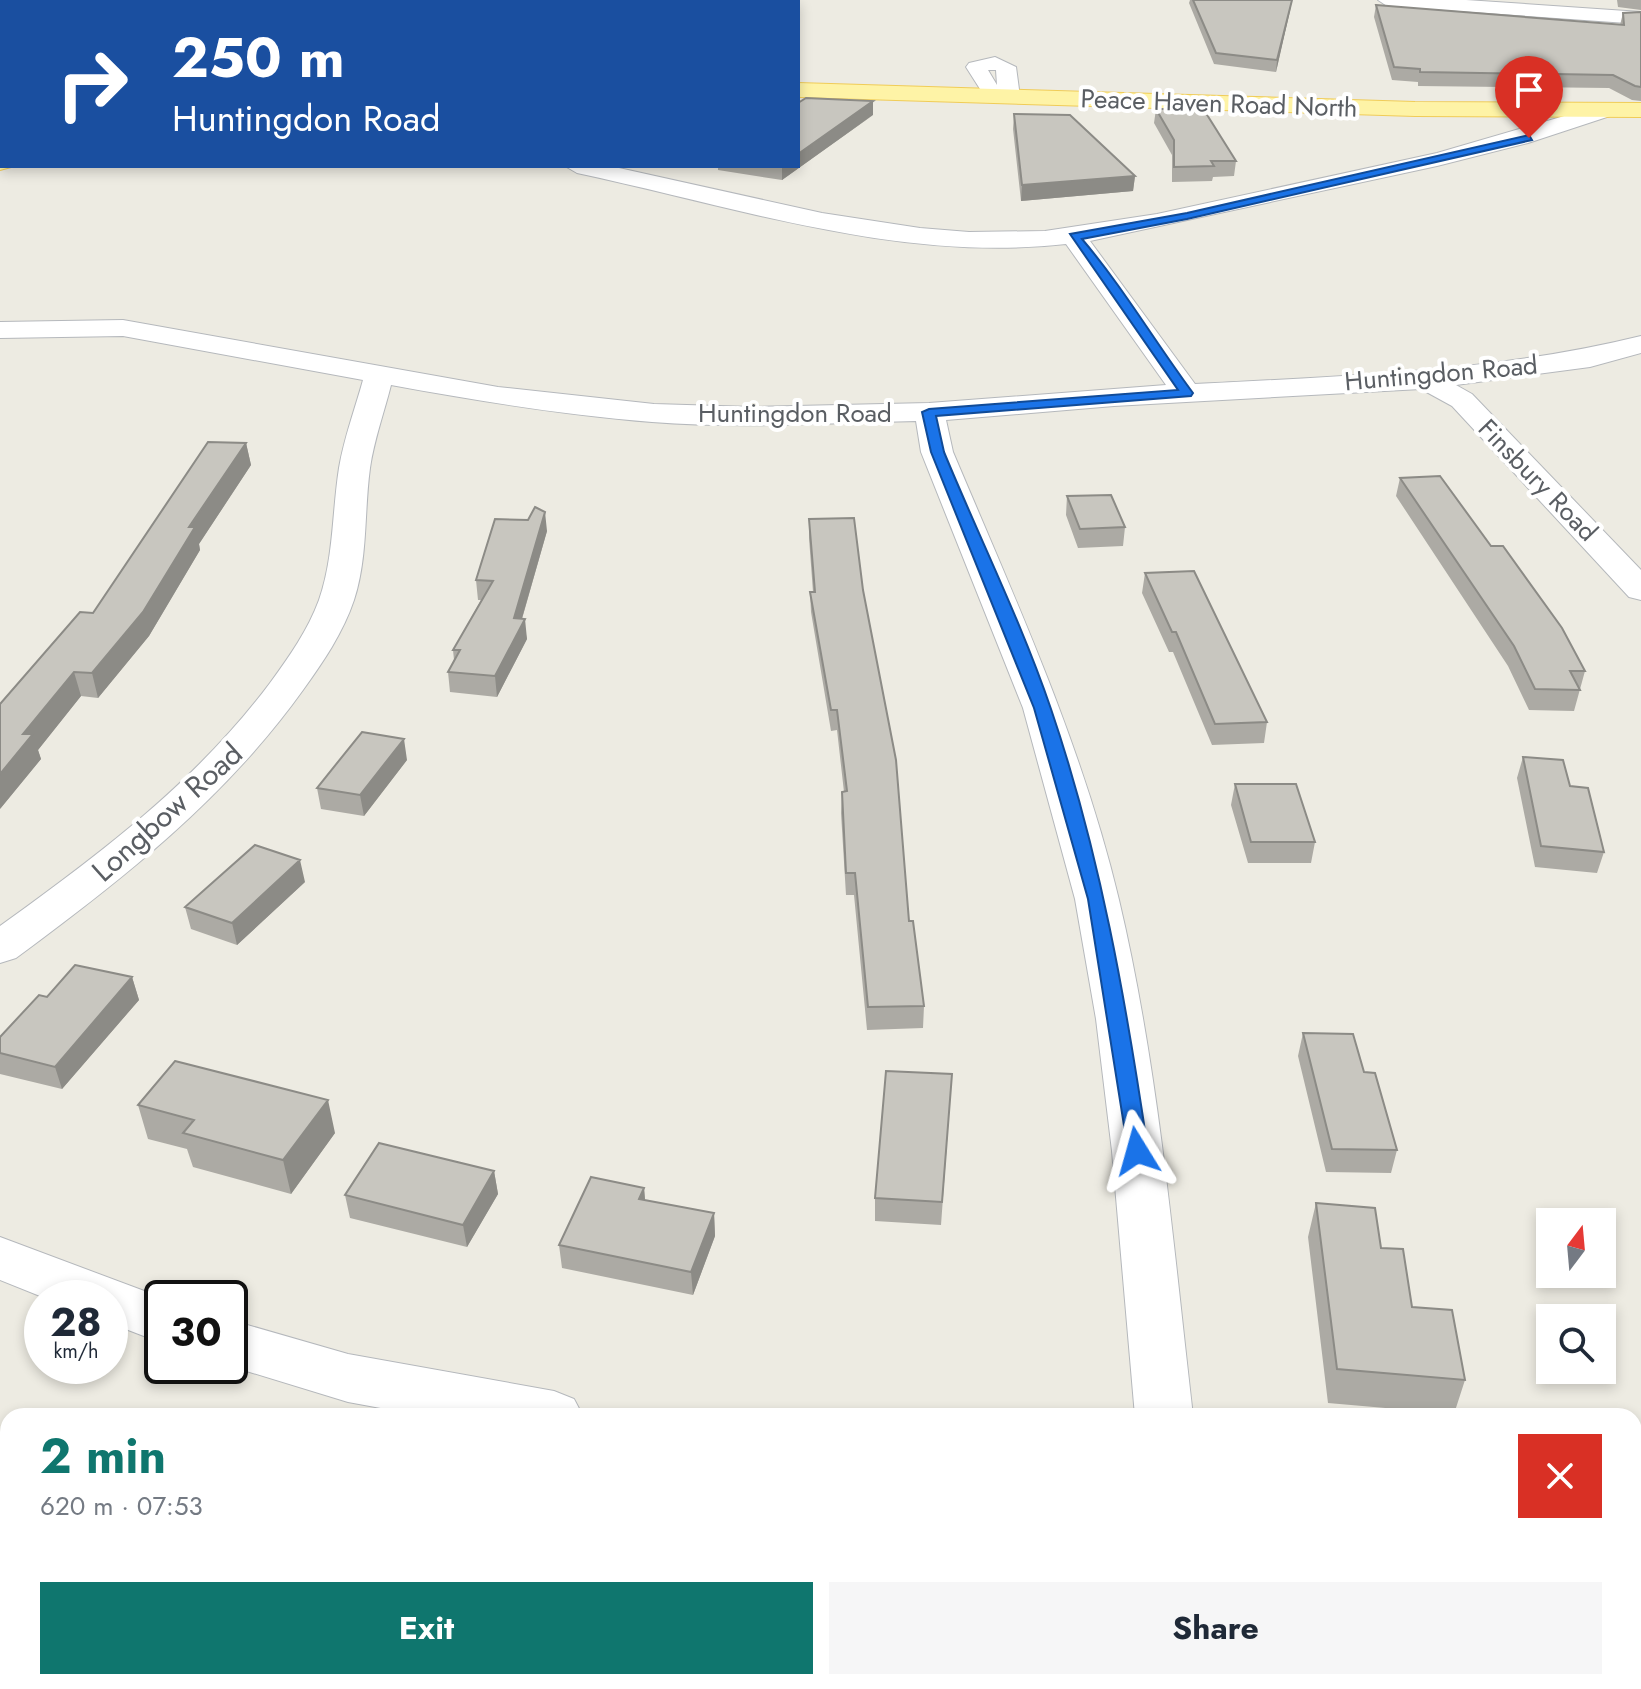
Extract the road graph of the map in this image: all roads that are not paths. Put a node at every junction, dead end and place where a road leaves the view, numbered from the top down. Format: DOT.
graph roads {
  1 [pos="1387,0"];
  2 [pos="1575,7"];
  3 [pos="1641,18"];
  4 [pos="800,90"];
  5 [pos="1641,110"];
  6 [pos="1602,111"];
  7 [pos="587,168"];
  8 [pos="1074,237"];
  9 [pos="0,330"];
  10 [pos="1641,344"];
  11 [pos="379,376"];
  12 [pos="1426,380"];
  13 [pos="1187,393"];
  14 [pos="929,412"];
  15 [pos="1641,590"];
  16 [pos="0,948"];
  17 [pos="0,1258"];
  18 [pos="57,1280"];
  19 [pos="248,1348"];
  20 [pos="511,1408"];
  21 [pos="1163,1408"];
  1 -- 2 [label="street"];
  2 -- 3 [label="street"];
  4 -- 6 [label="main road, Peace Haven Road North"];
  5 -- 6 [label="main road, Peace Haven Road North"];
  6 -- 8 [label="street"];
  7 -- 8 [label="street"];
  8 -- 13 [label="street"];
  9 -- 11 [label="street, Huntingdon Road"];
  10 -- 12 [label="street, Huntingdon Road"];
  11 -- 14 [label="street, Huntingdon Road"];
  11 -- 16 [label="street, Longbow Road"];
  12 -- 13 [label="street, Huntingdon Road"];
  12 -- 15 [label="street, Finsbury Road"];
  13 -- 14 [label="street, Huntingdon Road"];
  14 -- 21 [label="street"];
  17 -- 18 [label="street"];
  19 -- 20 [label="street"];
}
